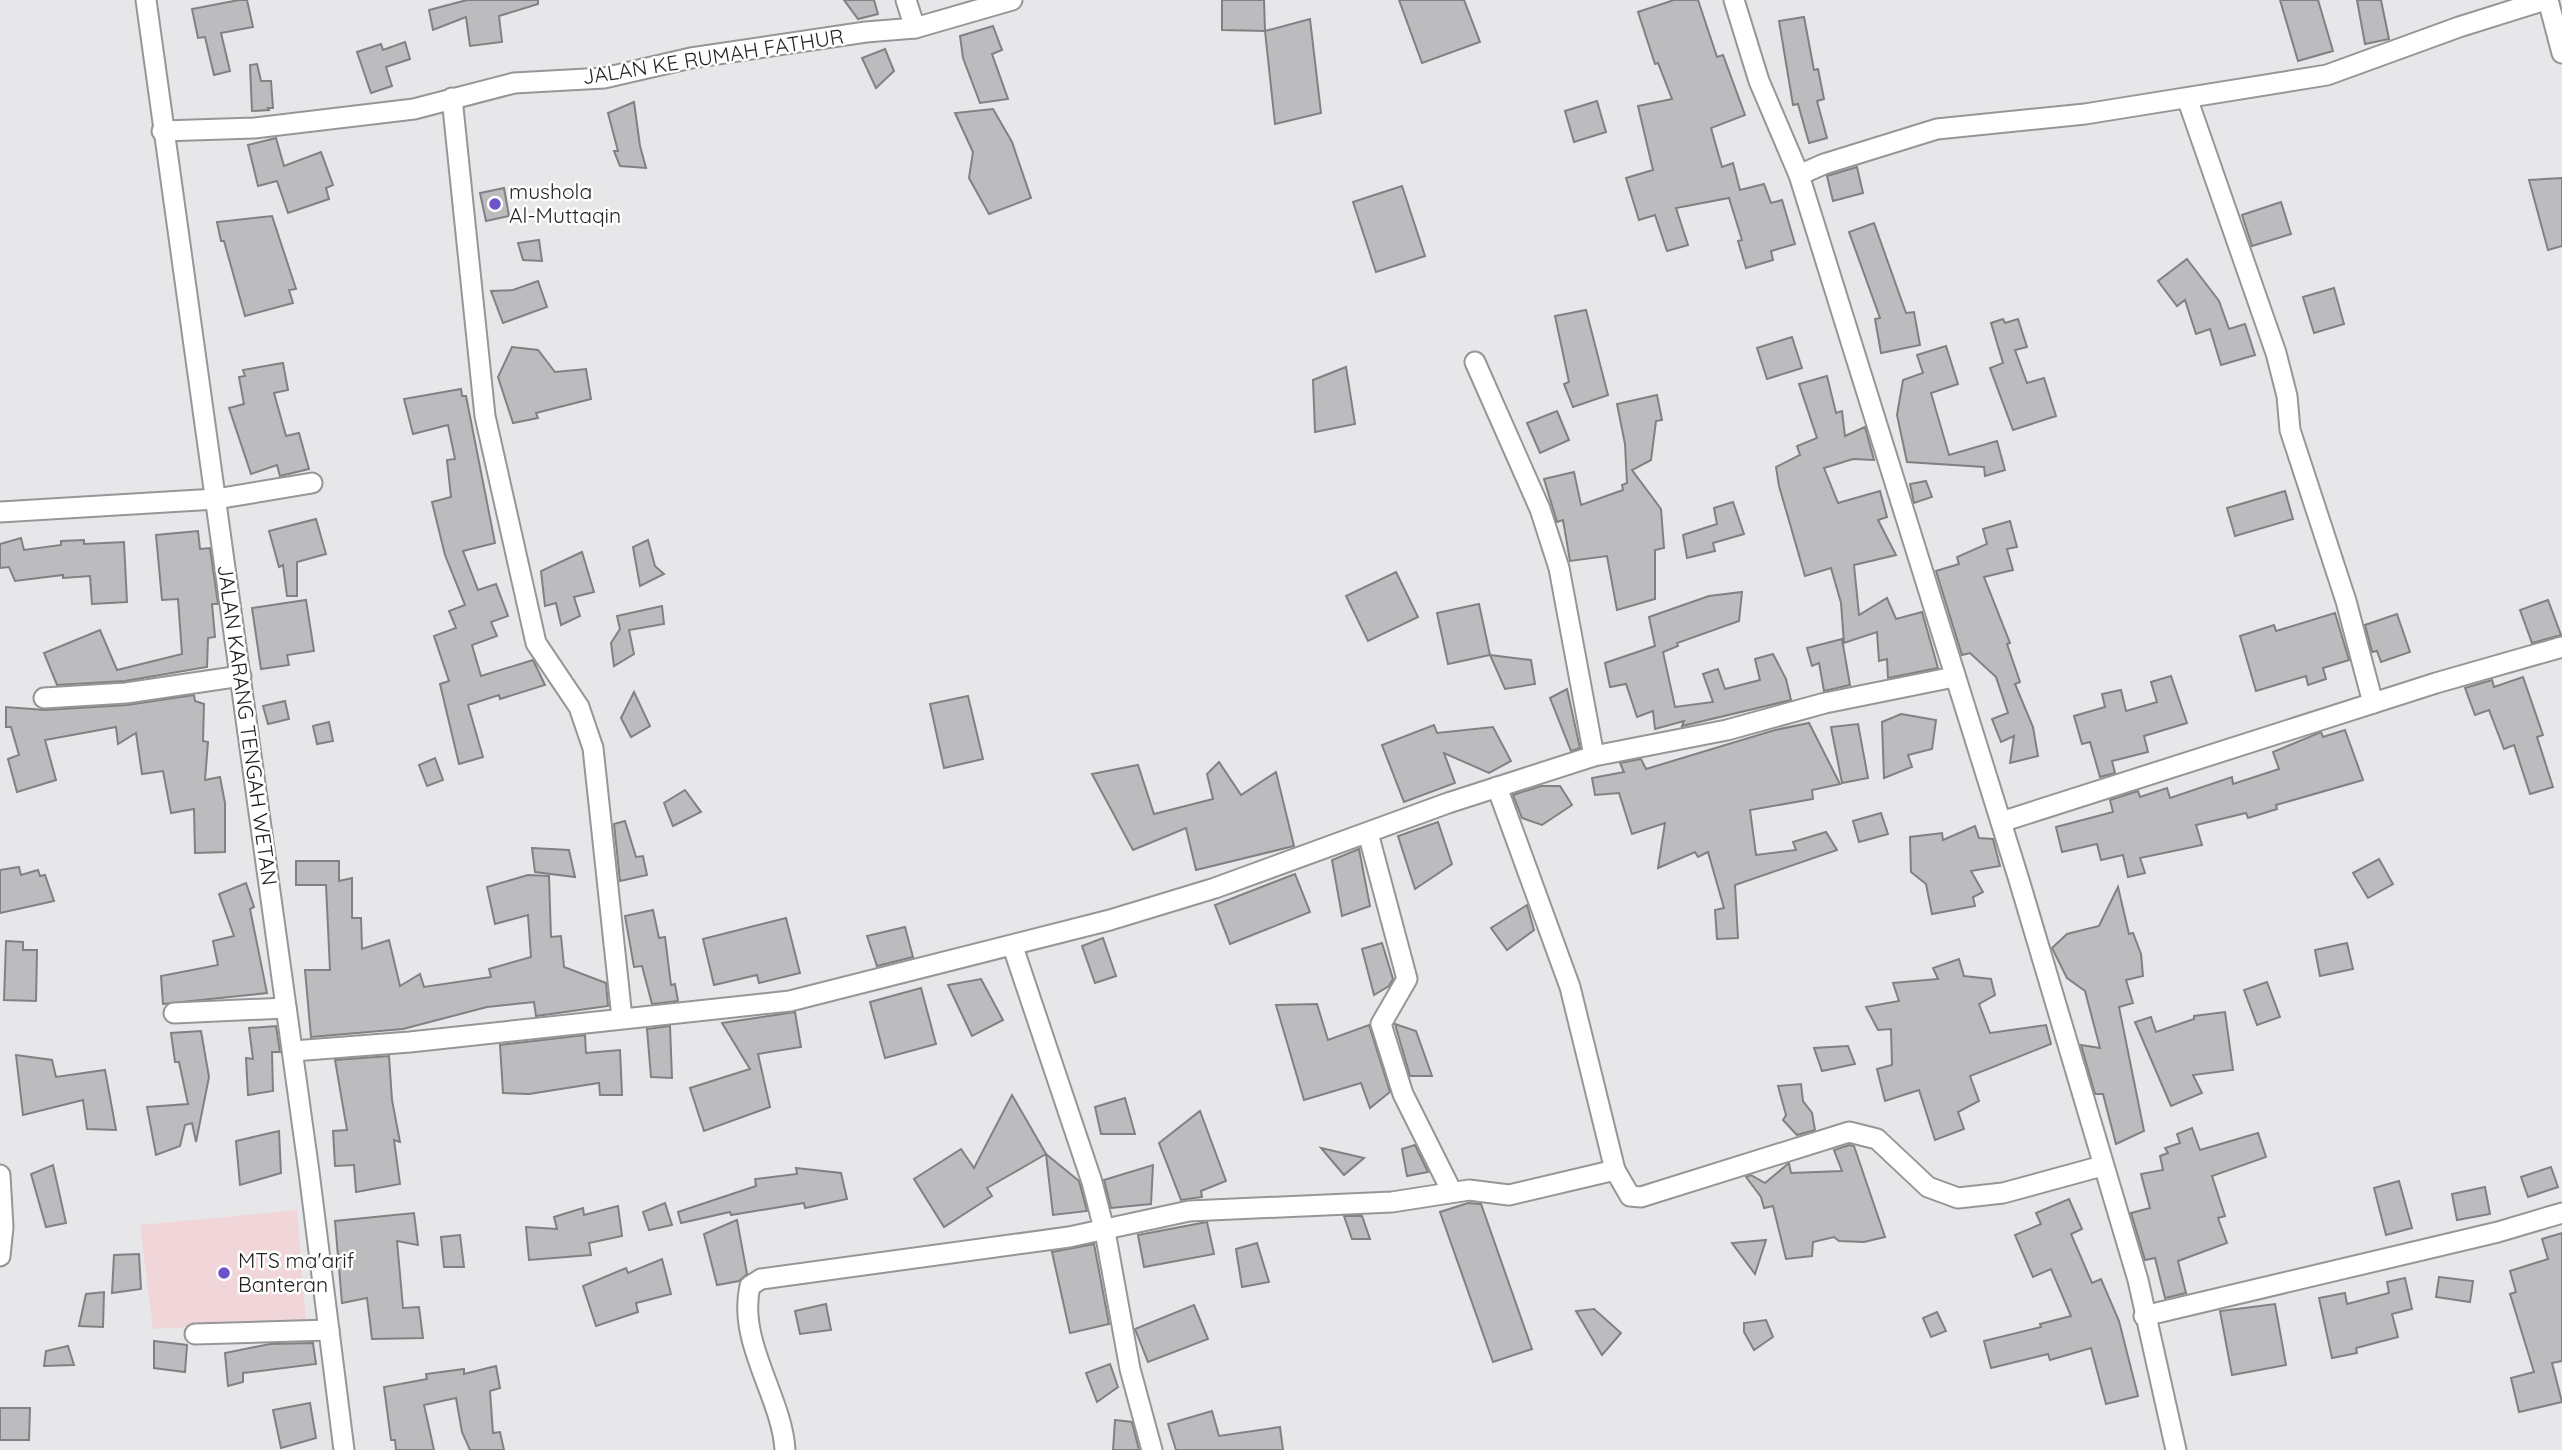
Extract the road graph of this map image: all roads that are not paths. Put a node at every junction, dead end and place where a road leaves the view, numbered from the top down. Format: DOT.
graph roads {
  1 [pos="146,0"];
  2 [pos="906,0"];
  3 [pos="1012,0"];
  4 [pos="1734,0"];
  5 [pos="2546,0"];
  6 [pos="2512,5"];
  7 [pos="915,28"];
  8 [pos="2562,53"];
  9 [pos="452,98"];
  10 [pos="2187,98"];
  11 [pos="162,131"];
  12 [pos="1799,175"];
  13 [pos="1475,362"];
  14 [pos="312,483"];
  15 [pos="216,499"];
  16 [pos="0,512"];
  17 [pos="2562,647"];
  18 [pos="241,676"];
  19 [pos="1954,677"];
  20 [pos="44,698"];
  21 [pos="2373,703"];
  22 [pos="1594,756"];
  23 [pos="1497,788"];
  24 [pos="2001,822"];
  25 [pos="1368,833"];
  26 [pos="1013,947"];
  27 [pos="286,1008"];
  28 [pos="174,1013"];
  29 [pos="622,1018"];
  30 [pos="293,1051"];
  31 [pos="2102,1166"];
  32 [pos="1615,1170"];
  33 [pos="0,1175"];
  34 [pos="1452,1192"];
  35 [pos="2562,1213"];
  36 [pos="1104,1229"];
  37 [pos="0,1256"];
  38 [pos="2144,1316"];
  39 [pos="329,1330"];
  40 [pos="195,1334"];
  41 [pos="344,1450"];
  42 [pos="785,1450"];
  43 [pos="1152,1450"];
  44 [pos="2176,1450"];
  1 -- 11 [label="street, JALAN KARANG TENGAH WETAN"];
  2 -- 7 [label="street"];
  3 -- 7 [label="street, JALAN KE RUMAH FATHUR"];
  4 -- 12 [label="street"];
  5 -- 6 [label="street"];
  5 -- 8 [label="street"];
  6 -- 10 [label="street"];
  7 -- 9 [label="street, JALAN KE RUMAH FATHUR"];
  9 -- 11 [label="street, JALAN KE RUMAH FATHUR"];
  9 -- 29 [label="street"];
  10 -- 12 [label="street"];
  10 -- 21 [label="street"];
  11 -- 15 [label="street, JALAN KARANG TENGAH WETAN"];
  12 -- 19 [label="street"];
  13 -- 22 [label="street"];
  14 -- 15 [label="street"];
  15 -- 16 [label="street"];
  15 -- 18 [label="street, JALAN KARANG TENGAH WETAN"];
  17 -- 21 [label="street"];
  18 -- 20 [label="street"];
  18 -- 27 [label="street, JALAN KARANG TENGAH WETAN"];
  19 -- 22 [label="street"];
  19 -- 24 [label="street"];
  21 -- 24 [label="street"];
  22 -- 23 [label="street"];
  23 -- 25 [label="street"];
  23 -- 32 [label="street"];
  24 -- 31 [label="street"];
  25 -- 26 [label="street"];
  25 -- 34 [label="street"];
  26 -- 29 [label="street"];
  26 -- 36 [label="street"];
  27 -- 28 [label="street"];
  27 -- 30 [label="street, JALAN KARANG TENGAH WETAN"];
  29 -- 30 [label="street"];
  30 -- 39 [label="street, JALAN KARANG TENGAH WETAN"];
  31 -- 32 [label="street"];
  31 -- 38 [label="street"];
  32 -- 34 [label="street"];
  33 -- 37 [label="street"];
  34 -- 36 [label="street"];
  35 -- 38 [label="street"];
  36 -- 42 [label="street"];
  36 -- 43 [label="street"];
  38 -- 44 [label="street"];
  39 -- 40 [label="street"];
  39 -- 41 [label="street, JALAN KARANG TENGAH WETAN"];
}
